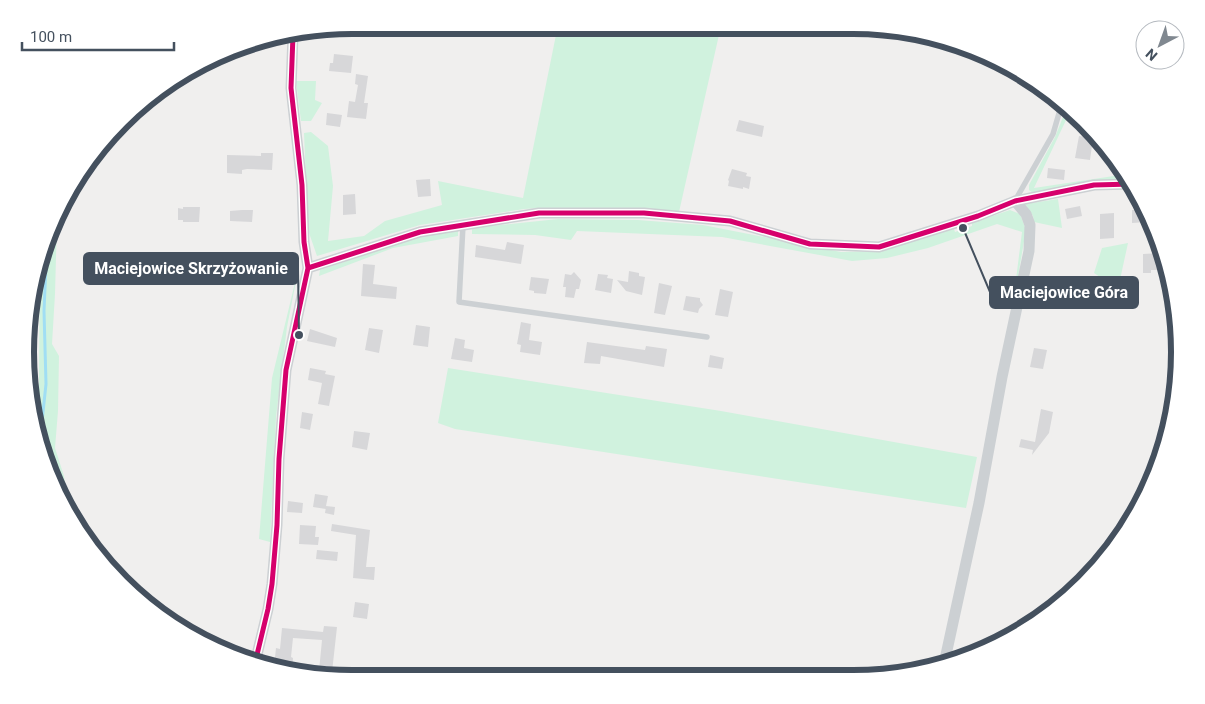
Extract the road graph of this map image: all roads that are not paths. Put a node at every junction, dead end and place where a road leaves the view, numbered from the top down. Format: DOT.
graph roads {
  1 [pos="293,39"];
  2 [pos="1060,110"];
  3 [pos="1124,184"];
  4 [pos="1015,201"];
  5 [pos="463,226"];
  6 [pos="308,268"];
  7 [pos="707,338"];
  8 [pos="257,655"];
  9 [pos="946,656"];
  1 -- 6 [label="street"];
  2 -- 4 [label="lane"];
  3 -- 4 [label="street"];
  4 -- 5 [label="street"];
  4 -- 9 [label="street"];
  5 -- 6 [label="street"];
  5 -- 7 [label="lane"];
  6 -- 8 [label="street"];
}
